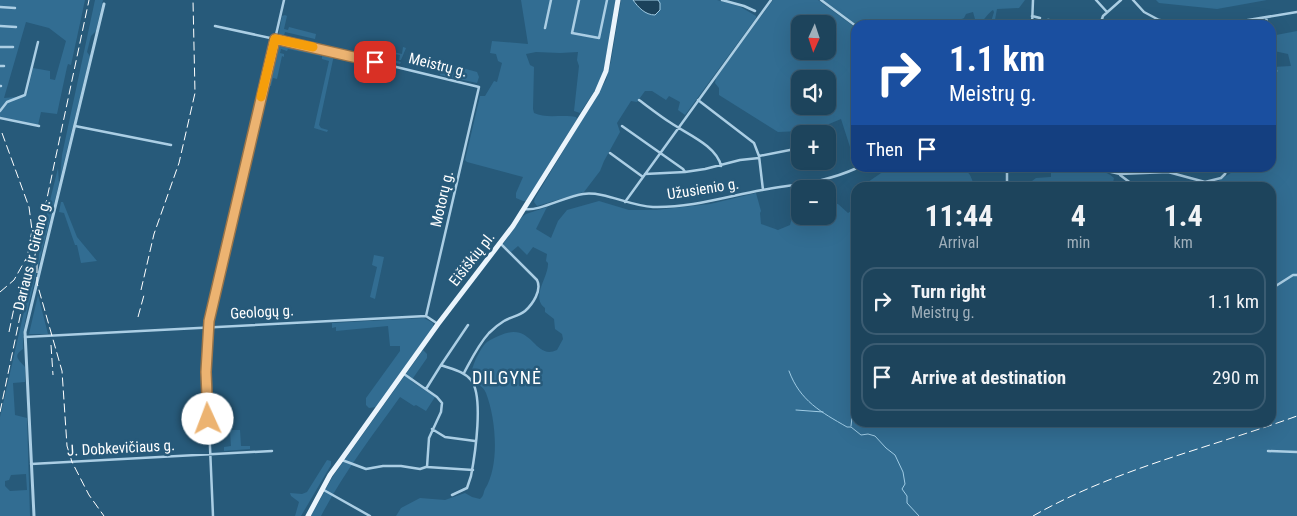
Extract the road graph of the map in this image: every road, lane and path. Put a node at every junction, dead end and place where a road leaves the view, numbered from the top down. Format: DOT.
graph roads {
  1 [pos="284,0"];
  2 [pos="551,0"];
  3 [pos="579,0"];
  4 [pos="607,0"];
  5 [pos="618,0"];
  6 [pos="722,0"];
  7 [pos="770,0"];
  8 [pos="821,0"];
  9 [pos="1033,0"];
  10 [pos="1096,0"];
  11 [pos="1121,0"];
  12 [pos="1133,0"];
  13 [pos="104,4"];
  14 [pos="0,7"];
  15 [pos="15,8"];
  16 [pos="755,11"];
  17 [pos="1107,12"];
  18 [pos="1297,12"];
  19 [pos="1031,16"];
  20 [pos="1040,18"];
  21 [pos="1266,18"];
  22 [pos="1031,20"];
  23 [pos="1102,20"];
  24 [pos="1159,20"];
  25 [pos="1252,20"];
  26 [pos="851,22"];
  27 [pos="0,26"];
  28 [pos="215,26"];
  29 [pos="16,27"];
  30 [pos="545,28"];
  31 [pos="275,39"];
  32 [pos="38,42"];
  33 [pos="0,47"];
  34 [pos="13,48"];
  35 [pos="0,66"];
  36 [pos="4,66"];
  37 [pos="479,87"];
  38 [pos="639,100"];
  39 [pos="698,100"];
  40 [pos="0,111"];
  41 [pos="0,118"];
  42 [pos="39,126"];
  43 [pos="75,126"];
  44 [pos="622,126"];
  45 [pos="678,127"];
  46 [pos="171,145"];
  47 [pos="791,150"];
  48 [pos="610,153"];
  49 [pos="660,153"];
  50 [pos="759,157"];
  51 [pos="721,166"];
  52 [pos="851,171"];
  53 [pos="684,172"];
  54 [pos="1111,172"];
  55 [pos="1168,172"];
  56 [pos="1168,172"];
  57 [pos="1225,172"];
  58 [pos="1120,174"];
  59 [pos="644,175"];
  60 [pos="1129,182"];
  61 [pos="1209,182"];
  62 [pos="1209,182"];
  63 [pos="762,190"];
  64 [pos="625,202"];
  65 [pos="524,209"];
  66 [pos="500,243"];
  67 [pos="1297,275"];
  68 [pos="1276,286"];
  69 [pos="426,316"];
  70 [pos="438,324"];
  71 [pos="468,325"];
  72 [pos="209,326"];
  73 [pos="24,337"];
  74 [pos="440,365"];
  75 [pos="464,373"];
  76 [pos="403,374"];
  77 [pos="426,390"];
  78 [pos="432,429"];
  79 [pos="475,441"];
  80 [pos="272,451"];
  81 [pos="1268,451"];
  82 [pos="1297,452"];
  83 [pos="210,454"];
  84 [pos="341,460"];
  85 [pos="31,464"];
  86 [pos="427,467"];
  87 [pos="472,470"];
  88 [pos="322,489"];
  89 [pos="452,495"];
  90 [pos="34,516"];
  91 [pos="213,516"];
  92 [pos="308,516"];
  93 [pos="370,516"];
  1 -- 31 [label="street"];
  2 -- 30 [label="street"];
  3 -- 4 [label="street"];
  5 -- 65 [label="main road, Eišiškių pl."];
  6 -- 16 [label="street"];
  7 -- 39 [label="street"];
  8 -- 26 [label="street"];
  9 -- 19 [label="street"];
  10 -- 17 [label="street"];
  11 -- 17 [label="street"];
  12 -- 24 [label="street"];
  13 -- 43 [label="street, Dariaus ir Girėno g."];
  14 -- 15 [label="street"];
  17 -- 23 [label="street"];
  18 -- 21 [label="street"];
  19 -- 20 [label="street"];
  19 -- 22 [label="street"];
  21 -- 25 [label="street"];
  27 -- 29 [label="street"];
  28 -- 31 [label="street, Meistrų g."];
  31 -- 37 [label="street, Meistrų g."];
  31 -- 72 [label="street"];
  32 -- 40 [label="street"];
  33 -- 34 [label="street"];
  35 -- 36 [label="street"];
  37 -- 69 [label="street, Motorų g."];
  38 -- 45 [label="street"];
  39 -- 45 [label="street"];
  39 -- 50 [label="street"];
  41 -- 42 [label="street"];
  43 -- 46 [label="street"];
  43 -- 73 [label="street, Dariaus ir Girėno g."];
  44 -- 49 [label="street"];
  45 -- 49 [label="street"];
  45 -- 51 [label="street"];
  47 -- 50 [label="street"];
  48 -- 59 [label="street"];
  49 -- 53 [label="street"];
  49 -- 59 [label="street"];
  50 -- 51 [label="street"];
  50 -- 63 [label="street"];
  51 -- 53 [label="street"];
  52 -- 63 [label="street, Užusienio g."];
  53 -- 59 [label="street"];
  54 -- 58 [label="street"];
  55 -- 58 [label="street"];
  56 -- 61 [label="street"];
  57 -- 62 [label="street"];
  58 -- 60 [label="street"];
  59 -- 64 [label="street"];
  63 -- 64 [label="street, Užusienio g."];
  64 -- 65 [label="street, Užusienio g."];
  65 -- 66 [label="main road, Eišiškių pl."];
  66 -- 70 [label="main road, Eišiškių pl."];
  66 -- 75 [label="street"];
  67 -- 68 [label="street"];
  69 -- 70 [label="street"];
  69 -- 72 [label="street, Geologų g."];
  70 -- 76 [label="main road, Eišiškių pl."];
  71 -- 74 [label="street"];
  72 -- 73 [label="street, Geologų g."];
  72 -- 83 [label="street"];
  73 -- 85 [label="street, Dariaus ir Girėno g."];
  74 -- 75 [label="street"];
  74 -- 77 [label="street"];
  75 -- 79 [label="street"];
  76 -- 77 [label="street"];
  76 -- 84 [label="main road, Eišiškių pl."];
  77 -- 78 [label="street"];
  78 -- 79 [label="street"];
  78 -- 86 [label="street"];
  79 -- 87 [label="street"];
  80 -- 83 [label="street, J. Dobkevičiaus g."];
  81 -- 82 [label="street"];
  83 -- 85 [label="street, J. Dobkevičiaus g."];
  83 -- 91 [label="street"];
  84 -- 86 [label="street"];
  84 -- 88 [label="main road, Eišiškių pl."];
  85 -- 90 [label="street, Dariaus ir Girėno g."];
  86 -- 87 [label="street"];
  87 -- 89 [label="street"];
  88 -- 92 [label="main road, Eišiškių pl."];
  88 -- 93 [label="street"];
}
